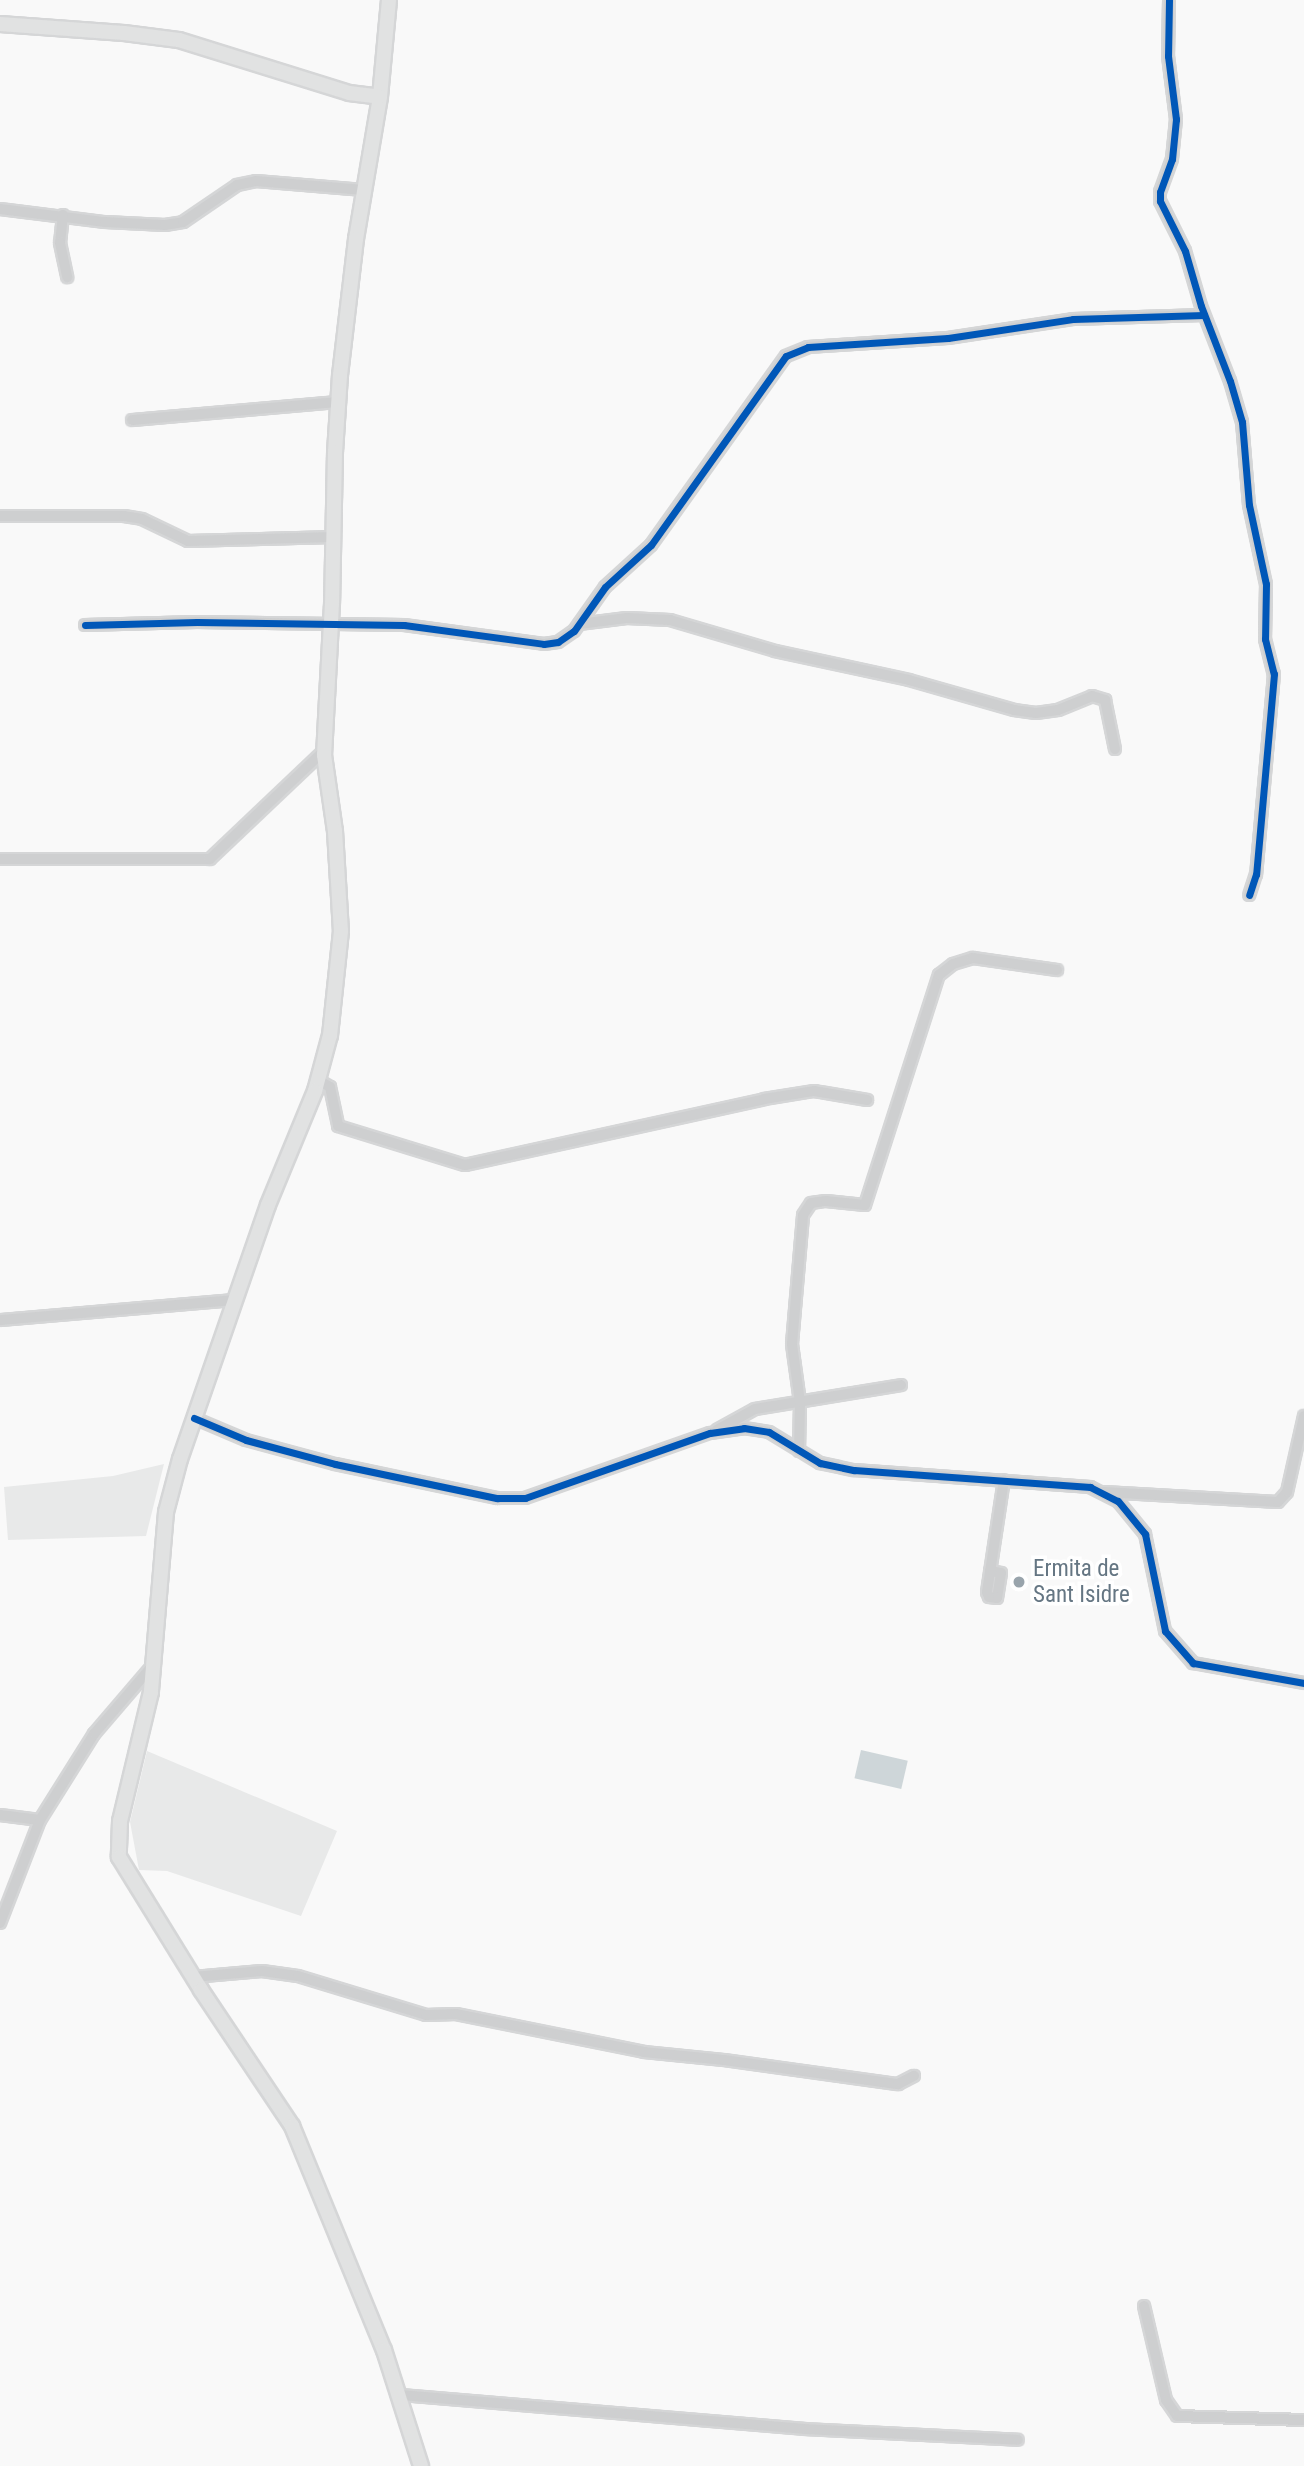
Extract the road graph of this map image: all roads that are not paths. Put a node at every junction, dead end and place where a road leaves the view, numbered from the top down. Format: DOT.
graph roads {
  1 [pos="389,0"];
  2 [pos="1169,0"];
  3 [pos="0,24"];
  4 [pos="380,97"];
  5 [pos="364,190"];
  6 [pos="0,209"];
  7 [pos="63,215"];
  8 [pos="67,277"];
  9 [pos="1204,315"];
  10 [pos="338,402"];
  11 [pos="132,420"];
  12 [pos="0,516"];
  13 [pos="334,537"];
  14 [pos="579,624"];
  15 [pos="85,625"];
  16 [pos="331,625"];
  17 [pos="1115,749"];
  18 [pos="324,751"];
  19 [pos="0,859"];
  20 [pos="1249,895"];
  21 [pos="1057,970"];
  22 [pos="318,1080"];
  23 [pos="867,1100"];
  24 [pos="235,1300"];
  25 [pos="0,1320"];
  26 [pos="901,1385"];
  27 [pos="800,1402"];
  28 [pos="1304,1416"];
  29 [pos="194,1418"];
  30 [pos="710,1433"];
  31 [pos="799,1451"];
  32 [pos="1004,1480"];
  33 [pos="1100,1492"];
  34 [pos="990,1571"];
  35 [pos="154,1664"];
  36 [pos="1304,1683"];
  37 [pos="0,1815"];
  38 [pos="40,1821"];
  39 [pos="0,1923"];
  40 [pos="193,1977"];
  41 [pos="914,2076"];
  42 [pos="1144,2306"];
  43 [pos="400,2395"];
  44 [pos="1304,2420"];
  45 [pos="1018,2440"];
  46 [pos="421,2466"];
  1 -- 4 [label="main road"];
  2 -- 9 [label="street"];
  3 -- 4 [label="main road"];
  4 -- 5 [label="main road"];
  5 -- 7 [label="street"];
  5 -- 10 [label="main road"];
  6 -- 7 [label="street"];
  7 -- 8 [label="street"];
  9 -- 14 [label="street"];
  9 -- 20 [label="street"];
  10 -- 11 [label="street"];
  10 -- 13 [label="main road"];
  12 -- 13 [label="street"];
  13 -- 16 [label="main road"];
  14 -- 16 [label="street"];
  14 -- 17 [label="street"];
  15 -- 16 [label="street"];
  16 -- 18 [label="main road"];
  18 -- 19 [label="street"];
  18 -- 22 [label="main road"];
  21 -- 27 [label="street"];
  22 -- 23 [label="street"];
  22 -- 24 [label="main road"];
  24 -- 25 [label="street"];
  24 -- 29 [label="main road"];
  26 -- 27 [label="street"];
  27 -- 30 [label="street"];
  27 -- 31 [label="street"];
  28 -- 33 [label="street"];
  29 -- 30 [label="street"];
  29 -- 35 [label="main road"];
  30 -- 31 [label="street"];
  31 -- 32 [label="street"];
  32 -- 33 [label="street"];
  32 -- 34 [label="street"];
  33 -- 36 [label="street"];
  35 -- 38 [label="street"];
  35 -- 40 [label="main road"];
  37 -- 38 [label="street"];
  38 -- 39 [label="street"];
  40 -- 41 [label="street"];
  40 -- 43 [label="main road"];
  42 -- 44 [label="street"];
  43 -- 45 [label="street"];
  43 -- 46 [label="main road"];
}
